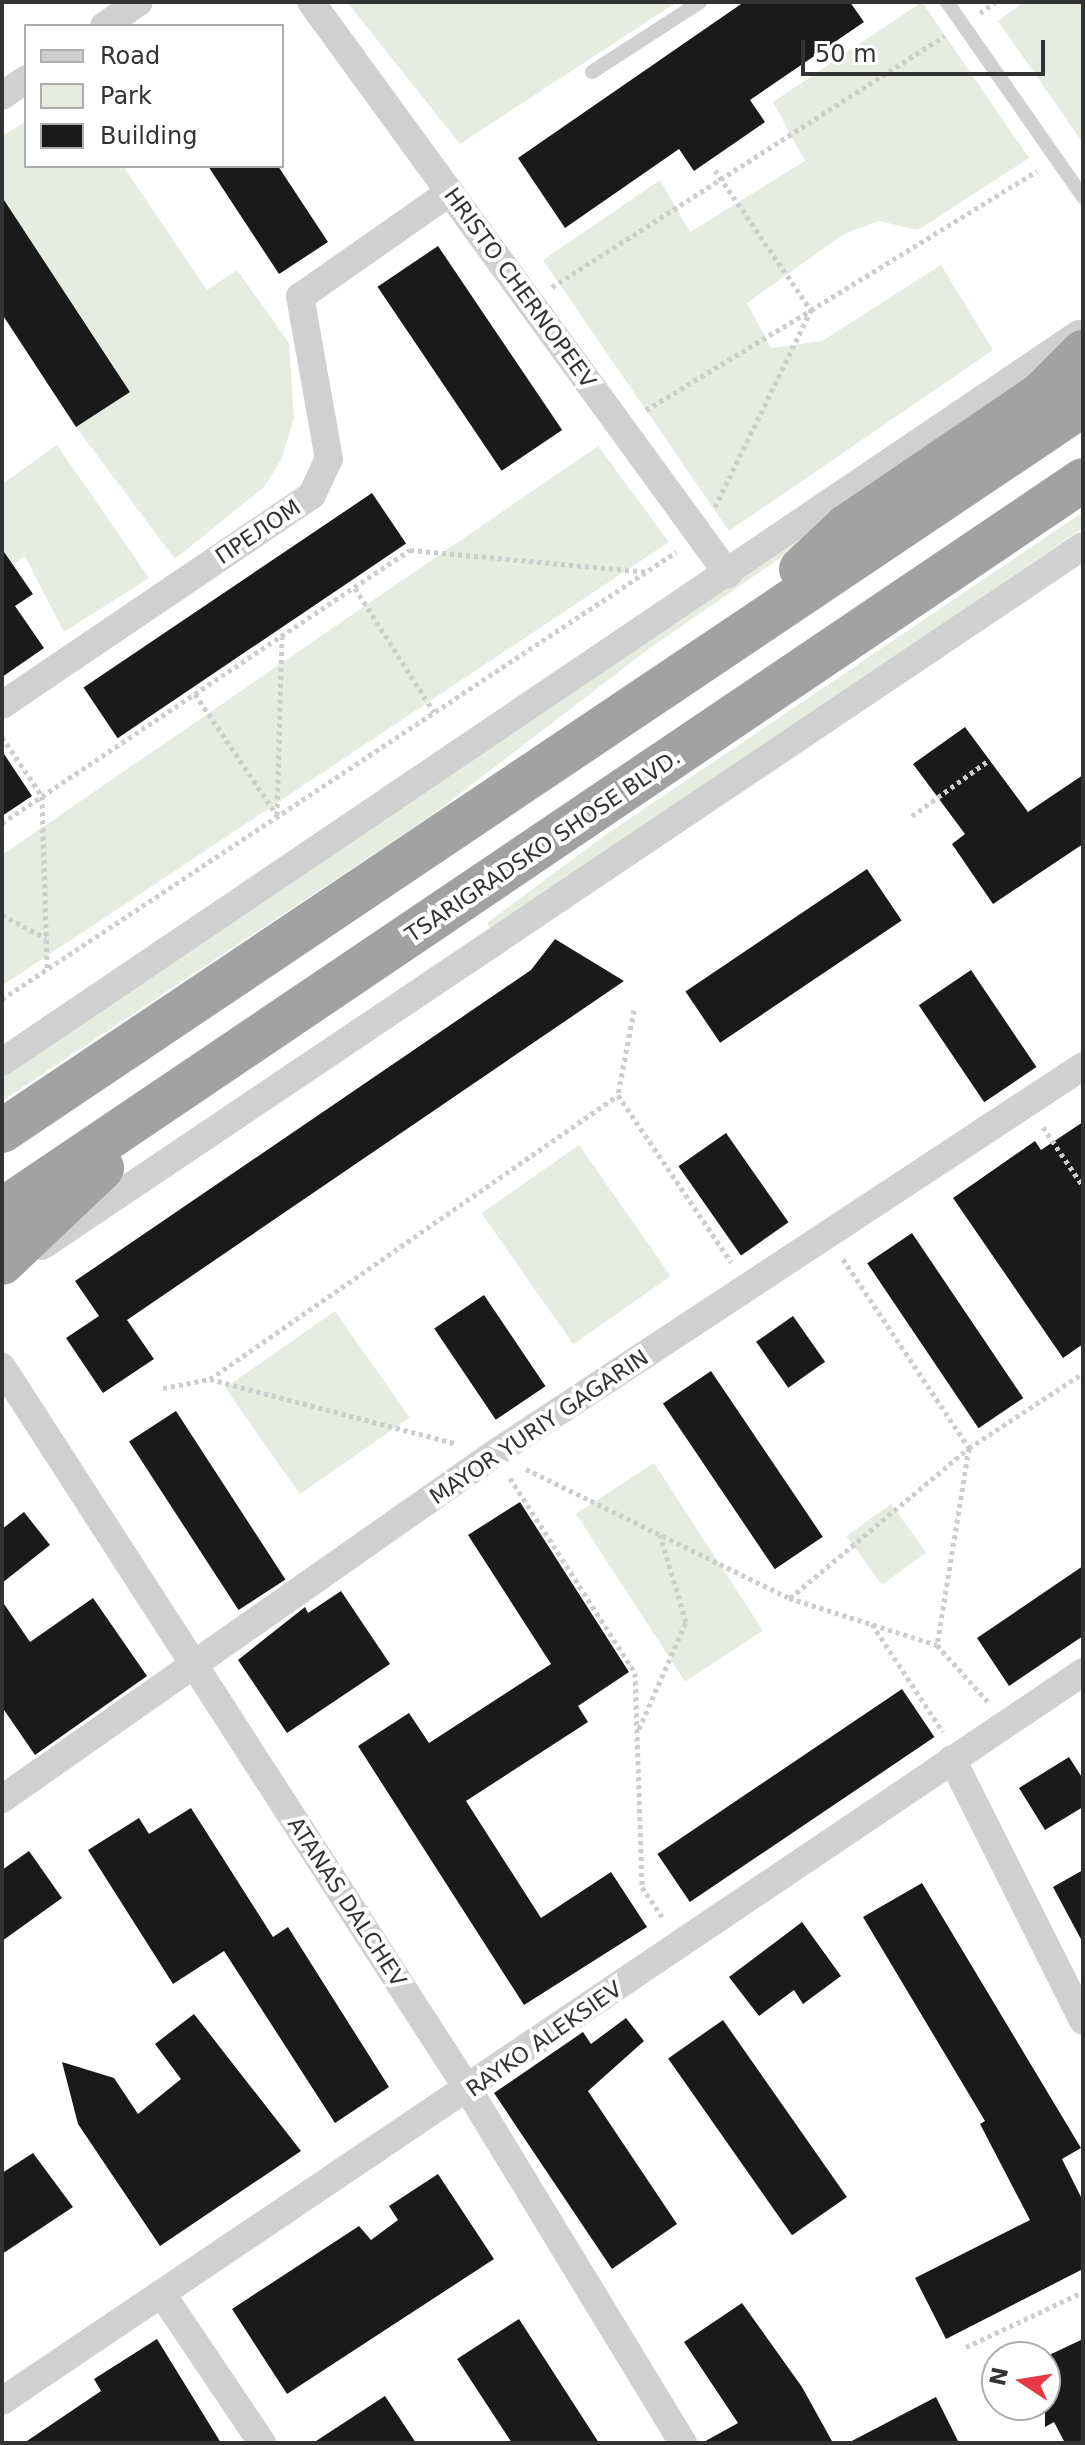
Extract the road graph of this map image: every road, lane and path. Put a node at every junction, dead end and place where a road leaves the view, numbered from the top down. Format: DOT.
graph roads {
  1 [pos="139,2"];
  2 [pos="311,2"];
  3 [pos="700,2"];
  4 [pos="947,2"];
  5 [pos="107,24"];
  6 [pos="963,25"];
  7 [pos="592,72"];
  8 [pos="24,80"];
  9 [pos="2,96"];
  10 [pos="1057,159"];
  11 [pos="715,170"];
  12 [pos="722,179"];
  13 [pos="450,192"];
  14 [pos="1083,197"];
  15 [pos="530,301"];
  16 [pos="811,310"];
  17 [pos="1083,332"];
  18 [pos="1083,352"];
  19 [pos="1083,405"];
  20 [pos="621,426"];
  21 [pos="1083,480"];
  22 [pos="701,536"];
  23 [pos="1082,550"];
  24 [pos="646,572"];
  25 [pos="728,574"];
  26 [pos="355,588"];
  27 [pos="282,636"];
  28 [pos="706,658"];
  29 [pos="195,694"];
  30 [pos="2,705"];
  31 [pos="434,712"];
  32 [pos="2,737"];
  33 [pos="989,760"];
  34 [pos="42,796"];
  35 [pos="277,816"];
  36 [pos="912,816"];
  37 [pos="2,823"];
  38 [pos="2,915"];
  39 [pos="47,938"];
  40 [pos="48,969"];
  41 [pos="2,999"];
  42 [pos="634,1010"];
  43 [pos="2,1062"];
  44 [pos="1083,1066"];
  45 [pos="196,1080"];
  46 [pos="618,1095"];
  47 [pos="1027,1103"];
  48 [pos="2,1131"];
  49 [pos="1083,1186"];
  50 [pos="2,1210"];
  51 [pos="827,1236"];
  52 [pos="2,1263"];
  53 [pos="2,1274"];
  54 [pos="748,1287"];
  55 [pos="2,1367"];
  56 [pos="1083,1373"];
  57 [pos="210,1379"];
  58 [pos="163,1388"];
  59 [pos="969,1448"];
  60 [pos="494,1454"];
  61 [pos="660,1535"];
  62 [pos="789,1598"];
  63 [pos="872,1624"];
  64 [pos="937,1645"];
  65 [pos="195,1666"];
  66 [pos="1083,1672"];
  67 [pos="1006,1723"];
  68 [pos="637,1734"];
  69 [pos="952,1759"];
  70 [pos="2,1799"];
  71 [pos="681,1945"];
  72 [pos="1083,2021"];
  73 [pos="469,2091"];
  74 [pos="1083,2292"];
  75 [pos="164,2297"];
  76 [pos="966,2347"];
  77 [pos="2,2401"];
  78 [pos="262,2443"];
  79 [pos="683,2443"];
  1 -- 5 [label="street"];
  2 -- 13 [label="street, HRISTO CHERNOPEEV"];
  3 -- 7 [label="lane"];
  4 -- 6 [label="lane"];
  6 -- 10 [label="lane"];
  6 -- 12 [label="path"];
  8 -- 9 [label="street"];
  10 -- 14 [label="lane"];
  10 -- 16 [label="path"];
  11 -- 12 [label="path"];
  12 -- 15 [label="path"];
  12 -- 16 [label="path"];
  13 -- 15 [label="street, HRISTO CHERNOPEEV"];
  13 -- 30 [label="street, ПРЕЛОМ"];
  15 -- 20 [label="street, HRISTO CHERNOPEEV"];
  16 -- 20 [label="path"];
  16 -- 22 [label="path"];
  17 -- 25 [label="street"];
  18 -- 28 [label="highway"];
  19 -- 28 [label="highway"];
  20 -- 22 [label="street, HRISTO CHERNOPEEV"];
  21 -- 45 [label="highway, TSARIGRADSKO SHOSE BLVD."];
  22 -- 24 [label="path"];
  22 -- 25 [label="street, HRISTO CHERNOPEEV"];
  23 -- 53 [label="street"];
  24 -- 26 [label="path"];
  24 -- 31 [label="path"];
  25 -- 43 [label="street"];
  26 -- 27 [label="path"];
  26 -- 31 [label="path"];
  27 -- 29 [label="path"];
  27 -- 35 [label="path"];
  28 -- 48 [label="highway"];
  29 -- 34 [label="path"];
  29 -- 35 [label="path"];
  31 -- 35 [label="path"];
  32 -- 34 [label="path"];
  33 -- 36 [label="path"];
  34 -- 37 [label="path"];
  34 -- 39 [label="path"];
  35 -- 40 [label="path"];
  38 -- 39 [label="path"];
  39 -- 40 [label="path"];
  40 -- 41 [label="path"];
  42 -- 46 [label="path"];
  44 -- 47 [label="street, MAYOR YURIY GAGARIN"];
  45 -- 50 [label="highway, TSARIGRADSKO SHOSE BLVD."];
  45 -- 52 [label="highway"];
  46 -- 54 [label="path"];
  46 -- 57 [label="path"];
  47 -- 49 [label="path"];
  47 -- 51 [label="street, MAYOR YURIY GAGARIN"];
  51 -- 54 [label="street, MAYOR YURIY GAGARIN"];
  51 -- 59 [label="path"];
  54 -- 60 [label="street, MAYOR YURIY GAGARIN"];
  55 -- 65 [label="street, ATANAS DALCHEV"];
  56 -- 59 [label="path"];
  57 -- 58 [label="path"];
  57 -- 60 [label="path"];
  59 -- 62 [label="path"];
  59 -- 64 [label="path"];
  60 -- 61 [label="path"];
  60 -- 65 [label="street, MAYOR YURIY GAGARIN"];
  60 -- 68 [label="path"];
  61 -- 62 [label="path"];
  61 -- 68 [label="path"];
  62 -- 63 [label="path"];
  63 -- 64 [label="path"];
  63 -- 69 [label="path"];
  64 -- 67 [label="path"];
  65 -- 70 [label="street, MAYOR YURIY GAGARIN"];
  65 -- 73 [label="street, ATANAS DALCHEV"];
  66 -- 67 [label="street, RAYKO ALEKSIEV"];
  67 -- 69 [label="street, RAYKO ALEKSIEV"];
  68 -- 71 [label="path"];
  69 -- 71 [label="street, RAYKO ALEKSIEV"];
  69 -- 72 [label="street"];
  71 -- 73 [label="street, RAYKO ALEKSIEV"];
  73 -- 75 [label="street, RAYKO ALEKSIEV"];
  73 -- 79 [label="street, ATANAS DALCHEV"];
  74 -- 76 [label="path"];
  75 -- 77 [label="street, RAYKO ALEKSIEV"];
  75 -- 78 [label="street"];
}
